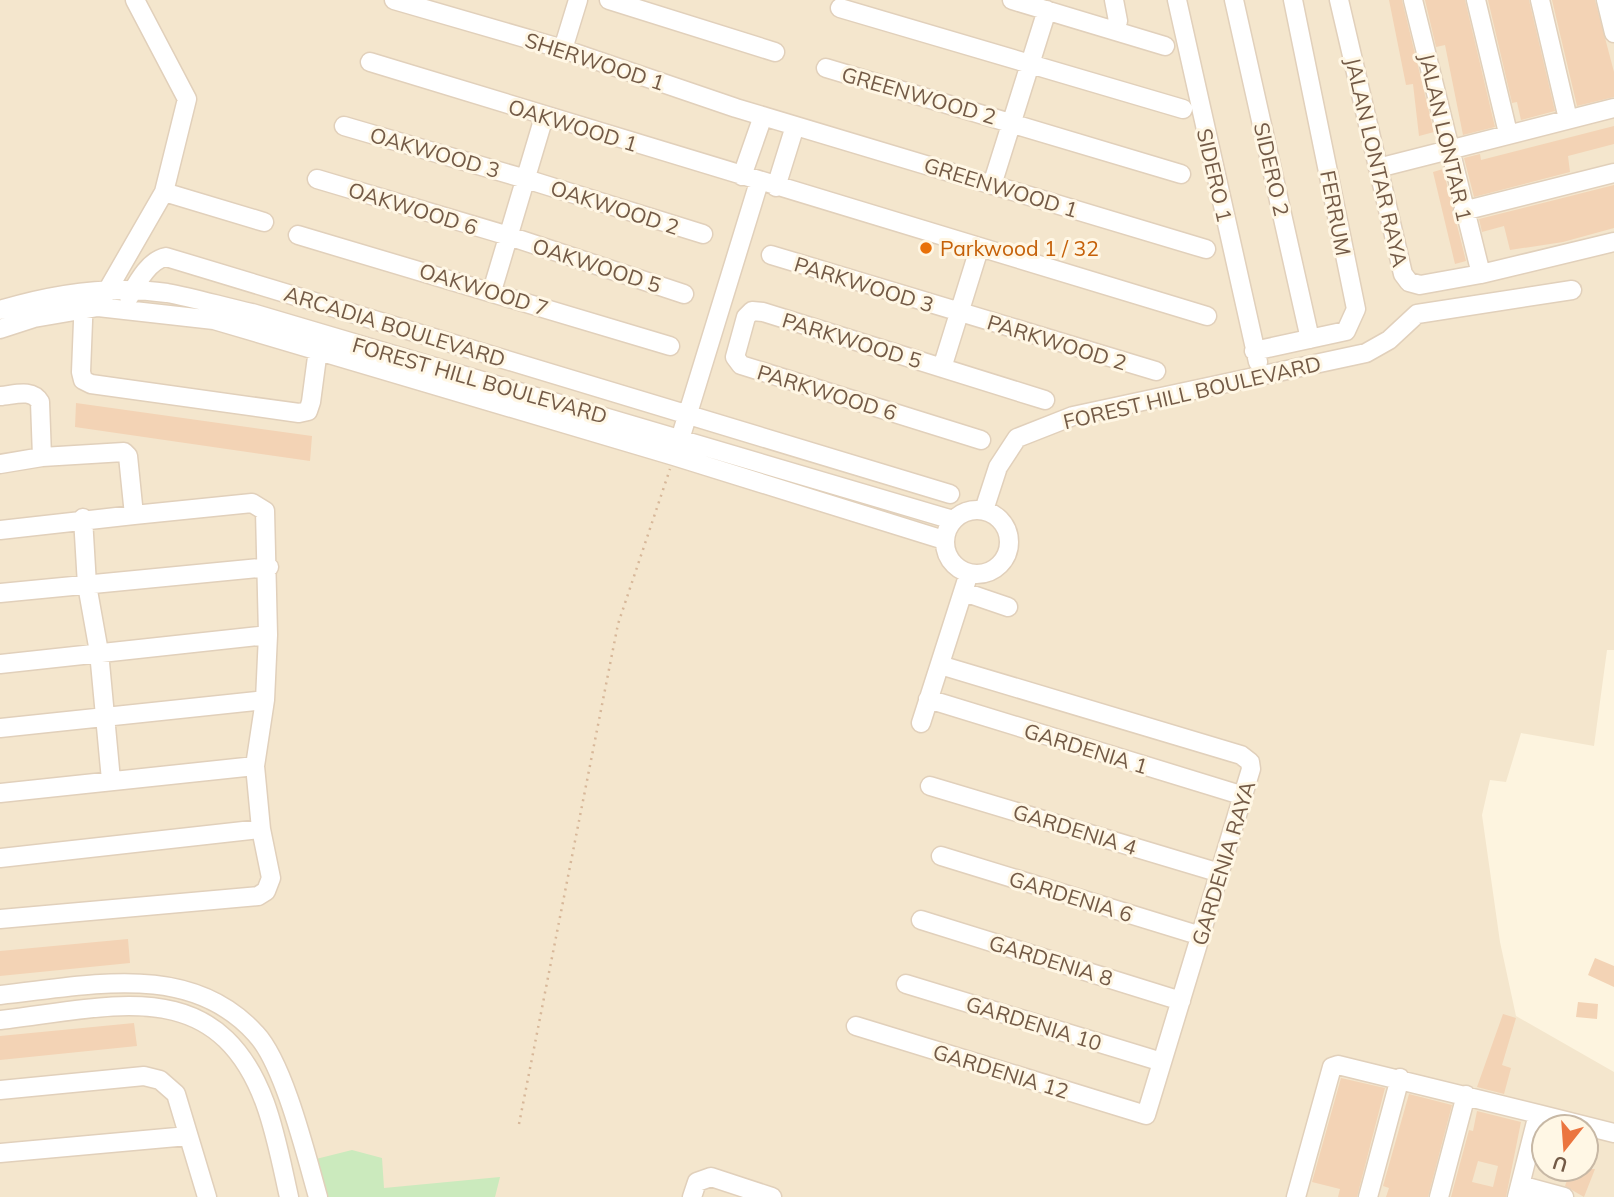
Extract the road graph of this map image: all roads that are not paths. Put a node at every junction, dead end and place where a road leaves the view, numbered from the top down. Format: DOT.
graph roads {
  1 [pos="135,0"];
  2 [pos="394,0"];
  3 [pos="578,0"];
  4 [pos="609,0"];
  5 [pos="1012,0"];
  6 [pos="1114,0"];
  7 [pos="1177,0"];
  8 [pos="1234,0"];
  9 [pos="1293,0"];
  10 [pos="1339,0"];
  11 [pos="1413,0"];
  12 [pos="1476,0"];
  13 [pos="1540,0"];
  14 [pos="1606,0"];
  15 [pos="1047,5"];
  16 [pos="840,8"];
  17 [pos="1118,21"];
  18 [pos="1614,33"];
  19 [pos="1184,40"];
  20 [pos="1165,46"];
  21 [pos="564,49"];
  22 [pos="775,52"];
  23 [pos="370,62"];
  24 [pos="1031,64"];
  25 [pos="826,68"];
  26 [pos="1614,108"];
  27 [pos="1183,109"];
  28 [pos="764,116"];
  29 [pos="544,117"];
  30 [pos="1568,119"];
  31 [pos="1012,122"];
  32 [pos="795,126"];
  33 [pos="344,127"];
  34 [pos="1508,133"];
  35 [pos="1448,148"];
  36 [pos="1378,168"];
  37 [pos="1614,173"];
  38 [pos="1181,174"];
  39 [pos="526,178"];
  40 [pos="317,179"];
  41 [pos="759,182"];
  42 [pos="992,185"];
  43 [pos="164,192"];
  44 [pos="1463,211"];
  45 [pos="264,222"];
  46 [pos="703,234"];
  47 [pos="298,235"];
  48 [pos="509,236"];
  49 [pos="1614,242"];
  50 [pos="979,249"];
  51 [pos="1206,249"];
  52 [pos="771,255"];
  53 [pos="1481,274"];
  54 [pos="1572,290"];
  55 [pos="132,291"];
  56 [pos="492,291"];
  57 [pos="684,294"];
  58 [pos="94,300"];
  59 [pos="123,309"];
  60 [pos="0,310"];
  61 [pos="763,312"];
  62 [pos="958,312"];
  63 [pos="1207,316"];
  64 [pos="0,329"];
  65 [pos="1310,339"];
  66 [pos="319,342"];
  67 [pos="670,346"];
  68 [pos="1254,351"];
  69 [pos="942,368"];
  70 [pos="1156,371"];
  71 [pos="1262,375"];
  72 [pos="0,396"];
  73 [pos="1045,400"];
  74 [pos="690,415"];
  75 [pos="981,440"];
  76 [pos="677,448"];
  77 [pos="42,457"];
  78 [pos="0,464"];
  79 [pos="950,494"];
  80 [pos="984,510"];
  81 [pos="134,515"];
  82 [pos="83,518"];
  83 [pos="953,520"];
  84 [pos="0,530"];
  85 [pos="944,540"];
  86 [pos="269,567"];
  87 [pos="970,573"];
  88 [pos="87,585"];
  89 [pos="964,592"];
  90 [pos="0,593"];
  91 [pos="1008,607"];
  92 [pos="268,635"];
  93 [pos="99,652"];
  94 [pos="0,664"];
  95 [pos="940,665"];
  96 [pos="929,699"];
  97 [pos="265,700"];
  98 [pos="106,717"];
  99 [pos="921,723"];
  100 [pos="0,728"];
  101 [pos="255,766"];
  102 [pos="111,780"];
  103 [pos="930,786"];
  104 [pos="0,793"];
  105 [pos="1244,796"];
  106 [pos="261,829"];
  107 [pos="941,856"];
  108 [pos="0,858"];
  109 [pos="1220,873"];
  110 [pos="0,919"];
  111 [pos="921,920"];
  112 [pos="1201,936"];
  113 [pos="906,984"];
  114 [pos="0,995"];
  115 [pos="1181,1001"];
  116 [pos="0,1020"];
  117 [pos="856,1026"];
  118 [pos="1162,1062"];
  119 [pos="1400,1078"];
  120 [pos="0,1090"];
  121 [pos="1466,1095"];
  122 [pos="1534,1113"];
  123 [pos="1146,1115"];
  124 [pos="188,1136"];
  125 [pos="1530,1145"];
  126 [pos="0,1153"];
  127 [pos="1518,1191"];
  128 [pos="206,1197"];
  129 [pos="289,1197"];
  130 [pos="318,1197"];
  131 [pos="692,1197"];
  132 [pos="772,1197"];
  133 [pos="1296,1197"];
  134 [pos="1368,1197"];
  135 [pos="1439,1197"];
  136 [pos="1564,1197"];
  1 -- 43 [label="street"];
  2 -- 21 [label="street, SHERWOOD 1"];
  3 -- 21 [label="street"];
  4 -- 22 [label="street"];
  5 -- 15 [label="street"];
  6 -- 17 [label="street"];
  7 -- 19 [label="street, SIDERO 1"];
  8 -- 65 [label="street, SIDERO 2"];
  9 -- 65 [label="street, FERRUM"];
  10 -- 36 [label="street, JALAN LONTAR RAYA"];
  11 -- 35 [label="street, JALAN LONTAR 1"];
  12 -- 34 [label="street"];
  13 -- 30 [label="street"];
  14 -- 18 [label="street"];
  15 -- 17 [label="street"];
  15 -- 20 [label="street"];
  15 -- 24 [label="street"];
  16 -- 24 [label="street"];
  17 -- 19 [label="street"];
  19 -- 68 [label="street, SIDERO 1"];
  21 -- 28 [label="street, SHERWOOD 1"];
  23 -- 29 [label="street, OAKWOOD 1"];
  24 -- 27 [label="street"];
  24 -- 31 [label="street"];
  25 -- 31 [label="street, GREENWOOD 2"];
  26 -- 30 [label="street"];
  28 -- 32 [label="street, SHERWOOD 1"];
  28 -- 41 [label="street"];
  29 -- 39 [label="street"];
  29 -- 41 [label="street, OAKWOOD 1"];
  30 -- 34 [label="street"];
  31 -- 38 [label="street, GREENWOOD 2"];
  31 -- 42 [label="street"];
  32 -- 41 [label="street"];
  32 -- 42 [label="street, GREENWOOD 1"];
  33 -- 39 [label="street, OAKWOOD 3"];
  34 -- 35 [label="street"];
  35 -- 36 [label="street"];
  35 -- 44 [label="street, JALAN LONTAR 1"];
  36 -- 53 [label="street, JALAN LONTAR RAYA"];
  37 -- 44 [label="street"];
  39 -- 46 [label="street, OAKWOOD 2"];
  39 -- 48 [label="street"];
  40 -- 48 [label="street, OAKWOOD 6"];
  41 -- 50 [label="street, OAKWOOD 1"];
  41 -- 74 [label="street"];
  42 -- 51 [label="street, GREENWOOD 1"];
  43 -- 45 [label="street"];
  43 -- 58 [label="street"];
  44 -- 53 [label="street, JALAN LONTAR 1"];
  47 -- 56 [label="street, OAKWOOD 7"];
  48 -- 56 [label="street"];
  48 -- 57 [label="street, OAKWOOD 5"];
  49 -- 53 [label="street, JALAN LONTAR RAYA"];
  50 -- 62 [label="street"];
  50 -- 63 [label="street, OAKWOOD 1"];
  52 -- 62 [label="street, PARKWOOD 3"];
  54 -- 71 [label="street, FOREST HILL BOULEVARD"];
  55 -- 58 [label="street, FOREST HILL BOULEVARD"];
  55 -- 59 [label="street, ARCADIA BOULEVARD"];
  55 -- 66 [label="street, FOREST HILL BOULEVARD"];
  55 -- 74 [label="street, ARCADIA BOULEVARD"];
  56 -- 67 [label="street, OAKWOOD 7"];
  58 -- 59 [label="street, FOREST HILL BOULEVARD"];
  58 -- 60 [label="street, FOREST HILL BOULEVARD"];
  58 -- 64 [label="street"];
  58 -- 66 [label="street"];
  59 -- 66 [label="street, FOREST HILL BOULEVARD"];
  61 -- 69 [label="street, PARKWOOD 5"];
  61 -- 75 [label="street, PARKWOOD 6"];
  62 -- 69 [label="street"];
  62 -- 70 [label="street, PARKWOOD 2"];
  65 -- 68 [label="street, FERRUM"];
  66 -- 76 [label="street, FOREST HILL BOULEVARD"];
  68 -- 71 [label="street, SIDERO 1"];
  69 -- 73 [label="street, PARKWOOD 5"];
  71 -- 80 [label="street, FOREST HILL BOULEVARD"];
  72 -- 77 [label="street"];
  74 -- 76 [label="street"];
  74 -- 79 [label="street, ARCADIA BOULEVARD"];
  76 -- 83 [label="street, FOREST HILL BOULEVARD"];
  76 -- 85 [label="street, FOREST HILL BOULEVARD"];
  77 -- 78 [label="street"];
  77 -- 81 [label="street"];
  80 -- 83 [label="street"];
  80 -- 87 [label="street"];
  81 -- 82 [label="street"];
  81 -- 86 [label="street"];
  82 -- 84 [label="street"];
  82 -- 88 [label="street"];
  83 -- 85 [label="street"];
  85 -- 87 [label="street"];
  86 -- 88 [label="street"];
  86 -- 92 [label="street"];
  87 -- 89 [label="street"];
  88 -- 90 [label="street"];
  88 -- 93 [label="street"];
  89 -- 91 [label="street"];
  89 -- 95 [label="street"];
  92 -- 93 [label="street"];
  92 -- 97 [label="street"];
  93 -- 94 [label="street"];
  93 -- 98 [label="street"];
  95 -- 96 [label="street"];
  95 -- 105 [label="street, GARDENIA RAYA"];
  96 -- 99 [label="street"];
  96 -- 105 [label="street, GARDENIA 1"];
  97 -- 98 [label="street"];
  97 -- 101 [label="street"];
  98 -- 100 [label="street"];
  98 -- 102 [label="street"];
  101 -- 102 [label="street"];
  101 -- 106 [label="street"];
  102 -- 104 [label="street"];
  103 -- 109 [label="street, GARDENIA 4"];
  105 -- 109 [label="street, GARDENIA RAYA"];
  106 -- 108 [label="street"];
  106 -- 110 [label="street"];
  107 -- 112 [label="street, GARDENIA 6"];
  109 -- 112 [label="street, GARDENIA RAYA"];
  111 -- 115 [label="street, GARDENIA 8"];
  112 -- 115 [label="street, GARDENIA RAYA"];
  113 -- 118 [label="street, GARDENIA 10"];
  114 -- 130 [label="street"];
  115 -- 118 [label="street, GARDENIA RAYA"];
  116 -- 129 [label="street"];
  117 -- 123 [label="street, GARDENIA 12"];
  118 -- 123 [label="street, GARDENIA RAYA"];
  119 -- 121 [label="street"];
  119 -- 133 [label="street"];
  119 -- 134 [label="street"];
  120 -- 124 [label="street"];
  121 -- 122 [label="street"];
  121 -- 135 [label="street"];
  124 -- 126 [label="street"];
  124 -- 128 [label="street"];
  125 -- 127 [label="street"];
  127 -- 136 [label="street"];
  131 -- 132 [label="street"];
}
